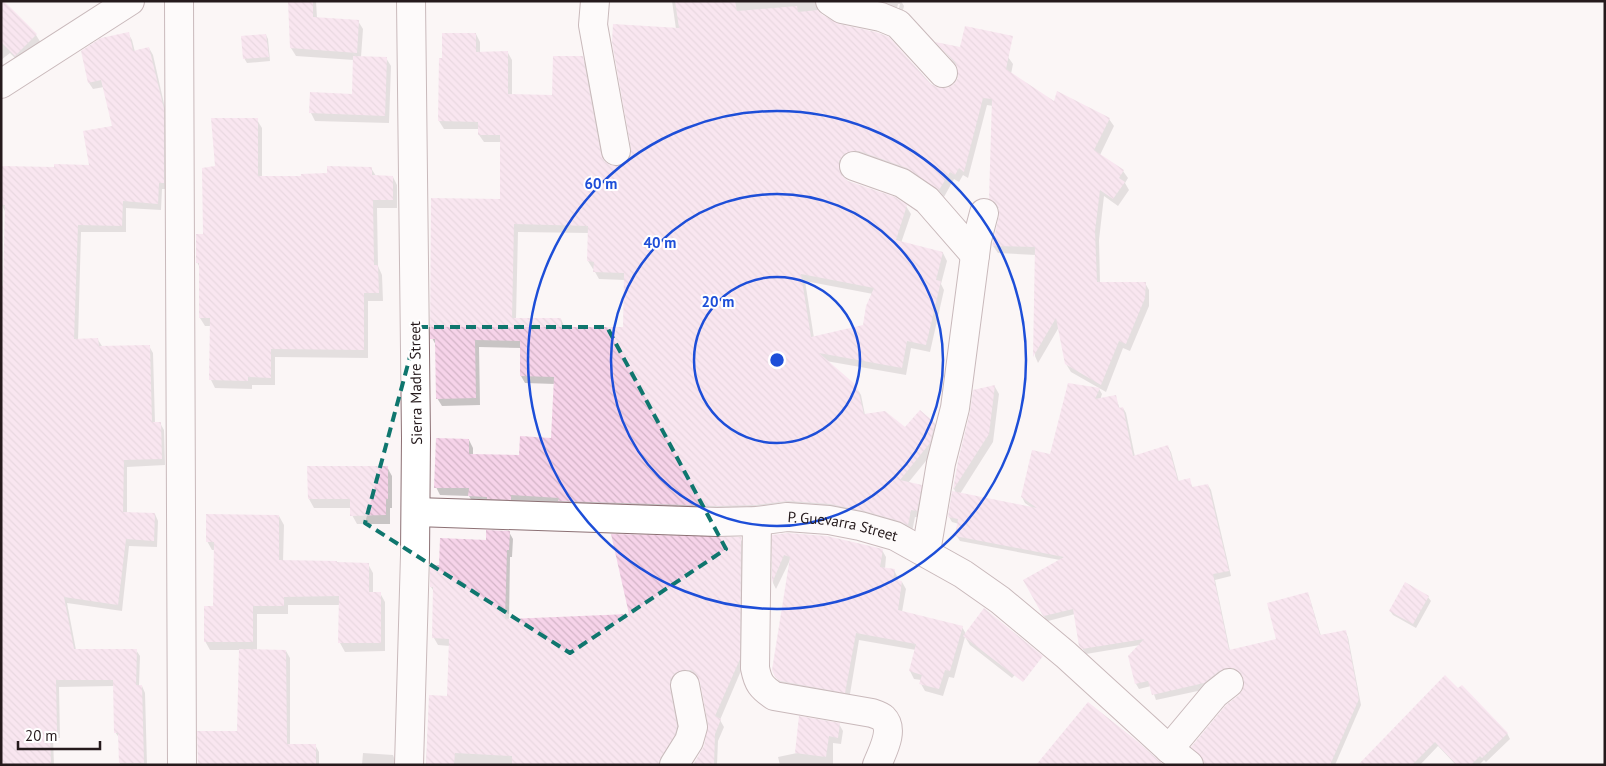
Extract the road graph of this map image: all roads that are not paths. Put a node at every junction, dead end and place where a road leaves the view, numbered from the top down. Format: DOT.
graph roads {
  1 [pos="130,1"];
  2 [pos="179,1"];
  3 [pos="595,1"];
  4 [pos="830,1"];
  5 [pos="417,2"];
  6 [pos="943,73"];
  7 [pos="1,84"];
  8 [pos="616,151"];
  9 [pos="854,166"];
  10 [pos="984,213"];
  11 [pos="975,255"];
  12 [pos="416,512"];
  13 [pos="757,521"];
  14 [pos="926,552"];
  15 [pos="1229,683"];
  16 [pos="685,684"];
  17 [pos="1179,757"];
  18 [pos="182,765"];
  19 [pos="409,765"];
  20 [pos="674,765"];
  21 [pos="877,765"];
  1 -- 7 [label="street"];
  2 -- 18 [label="street"];
  3 -- 8 [label="street"];
  4 -- 6 [label="street"];
  5 -- 12 [label="street, Sierra Madre Street"];
  9 -- 11 [label="street"];
  10 -- 11 [label="street"];
  11 -- 14 [label="street"];
  12 -- 13 [label="street, P. Guevarra Street"];
  12 -- 19 [label="street, Sierra Madre Street"];
  13 -- 14 [label="street, P. Guevarra Street"];
  13 -- 21 [label="street"];
  14 -- 17 [label="street, P. Guevarra Street"];
  15 -- 17 [label="street"];
  16 -- 20 [label="street"];
}
